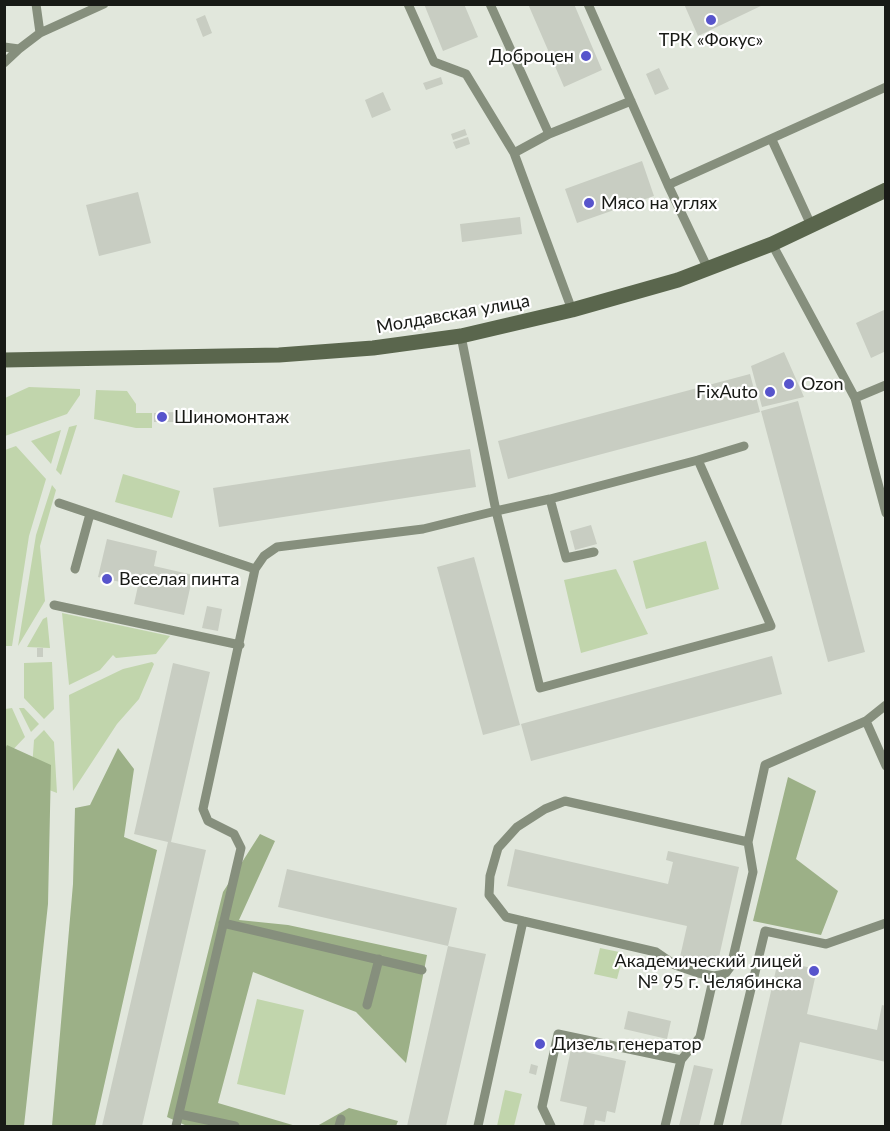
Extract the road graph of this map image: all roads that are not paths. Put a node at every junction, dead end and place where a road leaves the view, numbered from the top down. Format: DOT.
graph roads {
  1 [pos="36,4"];
  2 [pos="104,4"];
  3 [pos="408,4"];
  4 [pos="490,4"];
  5 [pos="588,4"];
  6 [pos="40,33"];
  7 [pos="4,47"];
  8 [pos="19,50"];
  9 [pos="4,63"];
  10 [pos="885,87"];
  11 [pos="631,101"];
  12 [pos="549,134"];
  13 [pos="772,140"];
  14 [pos="514,153"];
  15 [pos="668,185"];
  16 [pos="885,190"];
  17 [pos="810,225"];
  18 [pos="772,244"];
  19 [pos="708,269"];
  20 [pos="572,310"];
  21 [pos="461,336"];
  22 [pos="4,360"];
  23 [pos="885,385"];
  24 [pos="855,398"];
  25 [pos="744,446"];
  26 [pos="698,460"];
  27 [pos="550,499"];
  28 [pos="59,503"];
  29 [pos="496,512"];
  30 [pos="885,513"];
  31 [pos="90,514"];
  32 [pos="594,552"];
  33 [pos="255,568"];
  34 [pos="75,569"];
  35 [pos="54,604"];
  36 [pos="240,645"];
  37 [pos="885,705"];
  38 [pos="866,721"];
  39 [pos="885,766"];
  40 [pos="748,842"];
  41 [pos="523,921"];
  42 [pos="223,923"];
  43 [pos="885,923"];
  44 [pos="379,959"];
  45 [pos="423,970"];
  46 [pos="714,976"];
  47 [pos="367,1005"];
  48 [pos="681,1060"];
  49 [pos="179,1114"];
  50 [pos="176,1126"];
  51 [pos="236,1126"];
  52 [pos="478,1126"];
  53 [pos="551,1126"];
  54 [pos="665,1126"];
  55 [pos="718,1126"];
  1 -- 6 [label="lane"];
  2 -- 6 [label="lane"];
  3 -- 14 [label="lane"];
  4 -- 12 [label="lane"];
  5 -- 11 [label="lane"];
  6 -- 8 [label="lane"];
  7 -- 8 [label="lane"];
  8 -- 9 [label="lane"];
  10 -- 13 [label="lane"];
  11 -- 12 [label="lane"];
  11 -- 15 [label="lane"];
  12 -- 14 [label="lane"];
  13 -- 15 [label="lane"];
  13 -- 17 [label="lane"];
  14 -- 20 [label="lane"];
  15 -- 19 [label="lane"];
  16 -- 17 [label="street, Молдавская улица"];
  17 -- 18 [label="street, Молдавская улица"];
  18 -- 19 [label="street, Молдавская улица"];
  18 -- 24 [label="lane"];
  19 -- 20 [label="street, Молдавская улица"];
  20 -- 21 [label="street, Молдавская улица"];
  21 -- 22 [label="street, Молдавская улица"];
  21 -- 29 [label="lane"];
  23 -- 24 [label="lane"];
  24 -- 30 [label="lane"];
  25 -- 26 [label="lane"];
  26 -- 27 [label="lane"];
  26 -- 29 [label="lane"];
  27 -- 29 [label="lane"];
  27 -- 32 [label="lane"];
  28 -- 31 [label="lane"];
  29 -- 33 [label="lane"];
  31 -- 33 [label="lane"];
  31 -- 34 [label="lane"];
  33 -- 36 [label="lane"];
  35 -- 36 [label="lane"];
  36 -- 42 [label="lane"];
  37 -- 38 [label="lane"];
  38 -- 39 [label="lane"];
  38 -- 40 [label="lane"];
  40 -- 41 [label="lane"];
  40 -- 46 [label="lane"];
  41 -- 46 [label="lane"];
  41 -- 52 [label="lane"];
  42 -- 44 [label="lane"];
  42 -- 49 [label="lane"];
  43 -- 55 [label="lane"];
  44 -- 45 [label="lane"];
  44 -- 47 [label="lane"];
  46 -- 48 [label="lane"];
  48 -- 53 [label="lane"];
  48 -- 54 [label="lane"];
  49 -- 50 [label="lane"];
  49 -- 51 [label="lane"];
}
